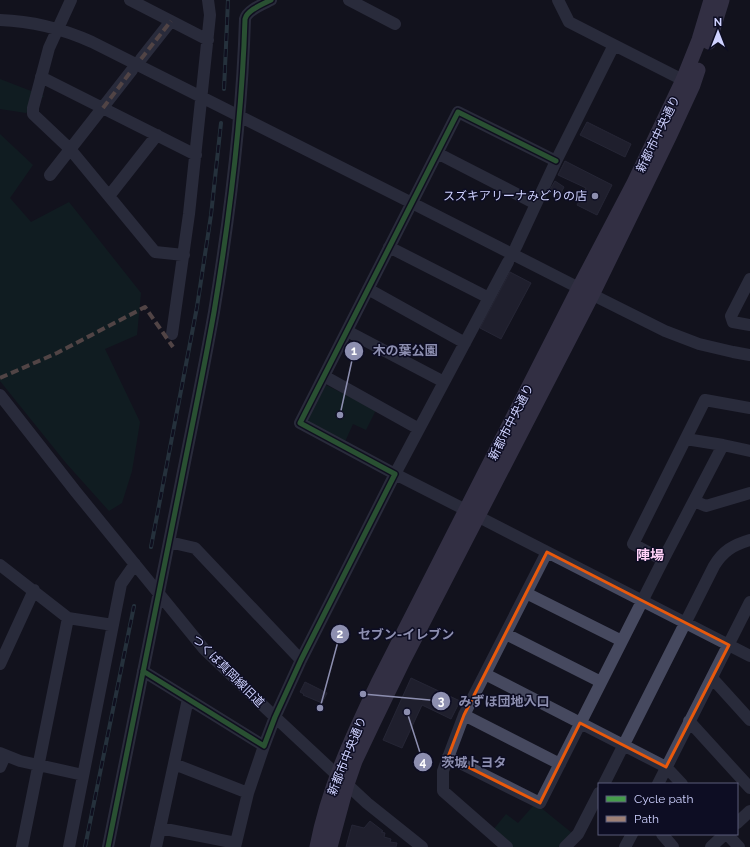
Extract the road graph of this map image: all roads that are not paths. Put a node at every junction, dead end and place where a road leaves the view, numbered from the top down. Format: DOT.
graph roads {
  1 [pos="71,0"];
  2 [pos="130,0"];
  3 [pos="208,0"];
  4 [pos="271,0"];
  5 [pos="349,0"];
  6 [pos="558,0"];
  7 [pos="711,0"];
  8 [pos="722,0"];
  9 [pos="0,20"];
  10 [pos="171,21"];
  11 [pos="395,24"];
  12 [pos="58,29"];
  13 [pos="208,40"];
  14 [pos="614,45"];
  15 [pos="141,59"];
  16 [pos="132,70"];
  17 [pos="41,77"];
  18 [pos="683,80"];
  19 [pos="202,97"];
  20 [pos="103,108"];
  21 [pos="239,116"];
  22 [pos="157,135"];
  23 [pos="70,149"];
  24 [pos="437,153"];
  25 [pos="196,155"];
  26 [pos="556,161"];
  27 [pos="50,175"];
  28 [pos="109,196"];
  29 [pos="412,203"];
  30 [pos="536,204"];
  31 [pos="389,247"];
  32 [pos="516,247"];
  33 [pos="184,255"];
  34 [pos="508,262"];
  35 [pos="749,281"];
  36 [pos="368,289"];
  37 [pos="585,291"];
  38 [pos="489,298"];
  39 [pos="750,325"];
  40 [pos="347,330"];
  41 [pos="172,334"];
  42 [pos="465,343"];
  43 [pos="750,355"];
  44 [pos="324,376"];
  45 [pos="444,382"];
  46 [pos="0,395"];
  47 [pos="750,408"];
  48 [pos="419,429"];
  49 [pos="686,439"];
  50 [pos="723,445"];
  51 [pos="750,451"];
  52 [pos="395,474"];
  53 [pos="750,493"];
  54 [pos="694,501"];
  55 [pos="472,513"];
  56 [pos="750,540"];
  57 [pos="169,542"];
  58 [pos="547,552"];
  59 [pos="663,560"];
  60 [pos="135,564"];
  61 [pos="0,565"];
  62 [pos="34,590"];
  63 [pos="526,593"];
  64 [pos="159,594"];
  65 [pos="643,600"];
  66 [pos="750,602"];
  67 [pos="68,618"];
  68 [pos="686,623"];
  69 [pos="113,625"];
  70 [pos="506,634"];
  71 [pos="622,641"];
  72 [pos="729,645"];
  73 [pos="750,656"];
  74 [pos="1,659"];
  75 [pos="301,660"];
  76 [pos="143,671"];
  77 [pos="485,674"];
  78 [pos="712,678"];
  79 [pos="601,682"];
  80 [pos="188,699"];
  81 [pos="464,715"];
  82 [pos="275,717"];
  83 [pos="750,720"];
  84 [pos="689,721"];
  85 [pos="580,723"];
  86 [pos="624,745"];
  87 [pos="264,746"];
  88 [pos="3,754"];
  89 [pos="448,757"];
  90 [pos="174,764"];
  91 [pos="560,764"];
  92 [pos="38,765"];
  93 [pos="666,767"];
  94 [pos="0,768"];
  95 [pos="83,775"];
  96 [pos="342,780"];
  97 [pos="605,783"];
  98 [pos="658,783"];
  99 [pos="681,783"];
  100 [pos="750,788"];
  101 [pos="248,793"];
  102 [pos="598,795"];
  103 [pos="750,811"];
  104 [pos="738,822"];
  105 [pos="160,828"];
  106 [pos="631,835"];
  107 [pos="663,835"];
  108 [pos="725,835"];
  109 [pos="727,835"];
  110 [pos="235,845"];
  111 [pos="22,847"];
  112 [pos="68,847"];
  113 [pos="108,847"];
  114 [pos="156,847"];
  115 [pos="317,847"];
  116 [pos="330,847"];
  117 [pos="422,847"];
  118 [pos="507,847"];
  119 [pos="565,847"];
  120 [pos="625,847"];
  121 [pos="673,847"];
  122 [pos="711,847"];
  123 [pos="739,847"];
  1 -- 12 [label="street"];
  2 -- 10 [label="street"];
  3 -- 13 [label="street"];
  4 -- 21 [label="street"];
  5 -- 11 [label="street"];
  6 -- 14 [label="street"];
  7 -- 18 [label="main road, 新都市中央通り"];
  8 -- 37 [label="main road, 新都市中央通り"];
  9 -- 12 [label="street"];
  10 -- 13 [label="street"];
  10 -- 15 [label="street"];
  12 -- 17 [label="street"];
  12 -- 19 [label="street"];
  13 -- 19 [label="street"];
  14 -- 18 [label="street"];
  14 -- 26 [label="street"];
  16 -- 20 [label="street"];
  17 -- 20 [label="street"];
  17 -- 23 [label="street"];
  18 -- 37 [label="main road, 新都市中央通り"];
  19 -- 21 [label="street"];
  19 -- 25 [label="street"];
  20 -- 22 [label="street"];
  20 -- 23 [label="street"];
  21 -- 29 [label="street"];
  21 -- 57 [label="street"];
  22 -- 25 [label="street"];
  22 -- 28 [label="street"];
  23 -- 27 [label="street"];
  23 -- 28 [label="street"];
  24 -- 26 [label="street"];
  24 -- 29 [label="street"];
  24 -- 30 [label="street"];
  25 -- 33 [label="street"];
  26 -- 30 [label="street"];
  28 -- 33 [label="street"];
  29 -- 31 [label="street"];
  29 -- 37 [label="street"];
  30 -- 32 [label="street"];
  31 -- 36 [label="street"];
  31 -- 38 [label="street"];
  33 -- 41 [label="street"];
  34 -- 38 [label="street"];
  35 -- 39 [label="street"];
  36 -- 40 [label="street"];
  36 -- 42 [label="street"];
  37 -- 43 [label="street"];
  37 -- 55 [label="main road, 新都市中央通り"];
  38 -- 42 [label="street"];
  40 -- 44 [label="street"];
  40 -- 45 [label="street"];
  42 -- 45 [label="street"];
  44 -- 48 [label="street"];
  44 -- 52 [label="street"];
  45 -- 48 [label="street"];
  46 -- 60 [label="street, つくば真岡線旧道"];
  47 -- 49 [label="street"];
  48 -- 52 [label="street"];
  49 -- 50 [label="street"];
  49 -- 59 [label="street"];
  50 -- 51 [label="street"];
  50 -- 54 [label="street"];
  52 -- 55 [label="street"];
  52 -- 75 [label="street"];
  53 -- 54 [label="street"];
  54 -- 59 [label="street"];
  55 -- 58 [label="street"];
  55 -- 96 [label="main road, 新都市中央通り"];
  56 -- 68 [label="street"];
  57 -- 64 [label="street"];
  57 -- 75 [label="street"];
  58 -- 63 [label="street"];
  58 -- 65 [label="street"];
  59 -- 65 [label="street"];
  60 -- 64 [label="street, つくば真岡線旧道"];
  60 -- 69 [label="street"];
  61 -- 62 [label="street"];
  62 -- 67 [label="street"];
  62 -- 74 [label="street"];
  63 -- 70 [label="street"];
  63 -- 71 [label="street"];
  64 -- 76 [label="street"];
  64 -- 82 [label="street, つくば真岡線旧道"];
  65 -- 68 [label="street"];
  65 -- 71 [label="street"];
  66 -- 72 [label="street"];
  67 -- 69 [label="street"];
  67 -- 92 [label="street"];
  68 -- 72 [label="street"];
  68 -- 86 [label="street"];
  69 -- 95 [label="street"];
  70 -- 77 [label="street"];
  70 -- 79 [label="street"];
  71 -- 79 [label="street"];
  72 -- 73 [label="street"];
  72 -- 78 [label="street"];
  75 -- 82 [label="street"];
  76 -- 80 [label="street"];
  76 -- 113 [label="street"];
  77 -- 81 [label="street"];
  77 -- 85 [label="street"];
  78 -- 83 [label="street"];
  78 -- 84 [label="street"];
  79 -- 85 [label="street"];
  80 -- 87 [label="street"];
  80 -- 90 [label="street"];
  81 -- 89 [label="street"];
  81 -- 91 [label="street"];
  82 -- 87 [label="street"];
  82 -- 96 [label="street, つくば真岡線旧道"];
  84 -- 93 [label="street"];
  84 -- 100 [label="street"];
  85 -- 86 [label="street"];
  85 -- 91 [label="street"];
  86 -- 93 [label="street"];
  86 -- 97 [label="street"];
  87 -- 101 [label="street"];
  88 -- 92 [label="street"];
  88 -- 94 [label="street"];
  89 -- 91 [label="street"];
  89 -- 118 [label="street"];
  90 -- 101 [label="street"];
  90 -- 105 [label="street"];
  92 -- 95 [label="street"];
  92 -- 111 [label="street"];
  93 -- 98 [label="street"];
  93 -- 99 [label="street"];
  95 -- 112 [label="street"];
  96 -- 115 [label="main road, 新都市中央通り"];
  96 -- 116 [label="main road, 新都市中央通り"];
  96 -- 117 [label="street, つくば真岡線旧道"];
  101 -- 110 [label="street"];
  102 -- 119 [label="street"];
  103 -- 104 [label="street"];
  105 -- 110 [label="street"];
  105 -- 114 [label="street"];
  106 -- 120 [label="street"];
  107 -- 121 [label="street"];
  108 -- 122 [label="street"];
  109 -- 123 [label="street"];
}
